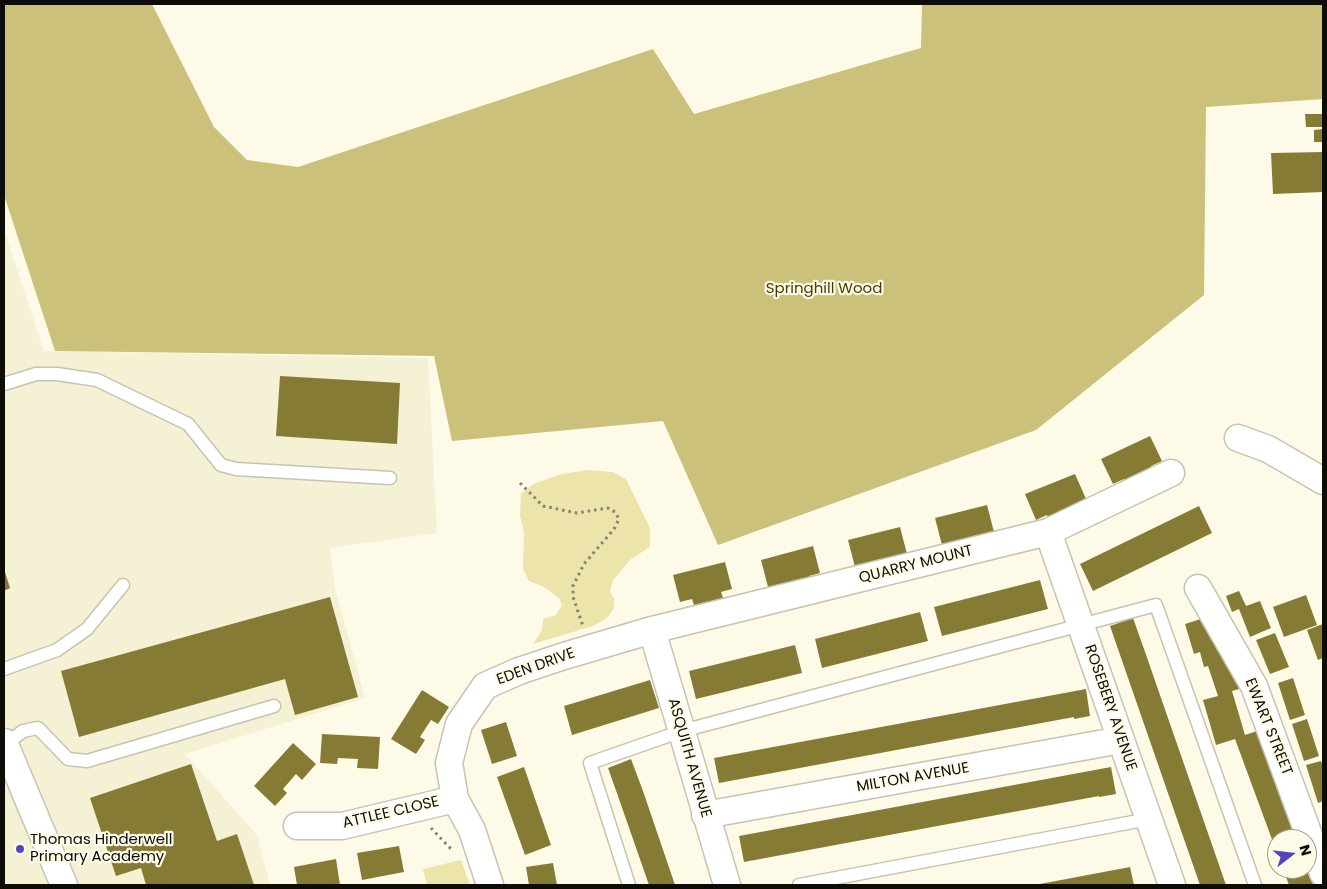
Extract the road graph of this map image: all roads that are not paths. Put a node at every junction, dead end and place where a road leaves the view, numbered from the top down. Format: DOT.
graph roads {
  1 [pos="4,384"];
  2 [pos="1238,438"];
  3 [pos="1171,473"];
  4 [pos="390,478"];
  5 [pos="1323,481"];
  6 [pos="1048,532"];
  7 [pos="123,585"];
  8 [pos="1198,588"];
  9 [pos="1081,626"];
  10 [pos="652,630"];
  11 [pos="4,669"];
  12 [pos="274,706"];
  13 [pos="682,731"];
  14 [pos="1121,740"];
  15 [pos="4,744"];
  16 [pos="455,799"];
  17 [pos="706,815"];
  18 [pos="1149,820"];
  19 [pos="297,826"];
  20 [pos="1323,873"];
  21 [pos="64,885"];
  22 [pos="490,885"];
  23 [pos="629,885"];
  24 [pos="727,885"];
  25 [pos="800,885"];
  26 [pos="1172,885"];
  27 [pos="1255,885"];
  1 -- 4 [label="lane"];
  2 -- 5 [label="street"];
  3 -- 6 [label="street, QUARRY MOUNT"];
  6 -- 9 [label="street, ROSEBERY AVENUE"];
  6 -- 10 [label="street, QUARRY MOUNT"];
  7 -- 11 [label="lane"];
  8 -- 20 [label="street, EWART STREET"];
  9 -- 13 [label="lane"];
  9 -- 14 [label="street, ROSEBERY AVENUE"];
  9 -- 27 [label="lane"];
  10 -- 13 [label="street, ASQUITH AVENUE"];
  10 -- 16 [label="street, EDEN DRIVE"];
  12 -- 15 [label="lane"];
  13 -- 17 [label="street, ASQUITH AVENUE"];
  13 -- 23 [label="lane"];
  14 -- 17 [label="street, MILTON AVENUE"];
  14 -- 18 [label="street, ROSEBERY AVENUE"];
  15 -- 21 [label="street"];
  16 -- 19 [label="street, ATTLEE CLOSE"];
  16 -- 22 [label="street, EDEN DRIVE"];
  17 -- 24 [label="street, ASQUITH AVENUE"];
  18 -- 25 [label="lane"];
  18 -- 26 [label="street, ROSEBERY AVENUE"];
}
